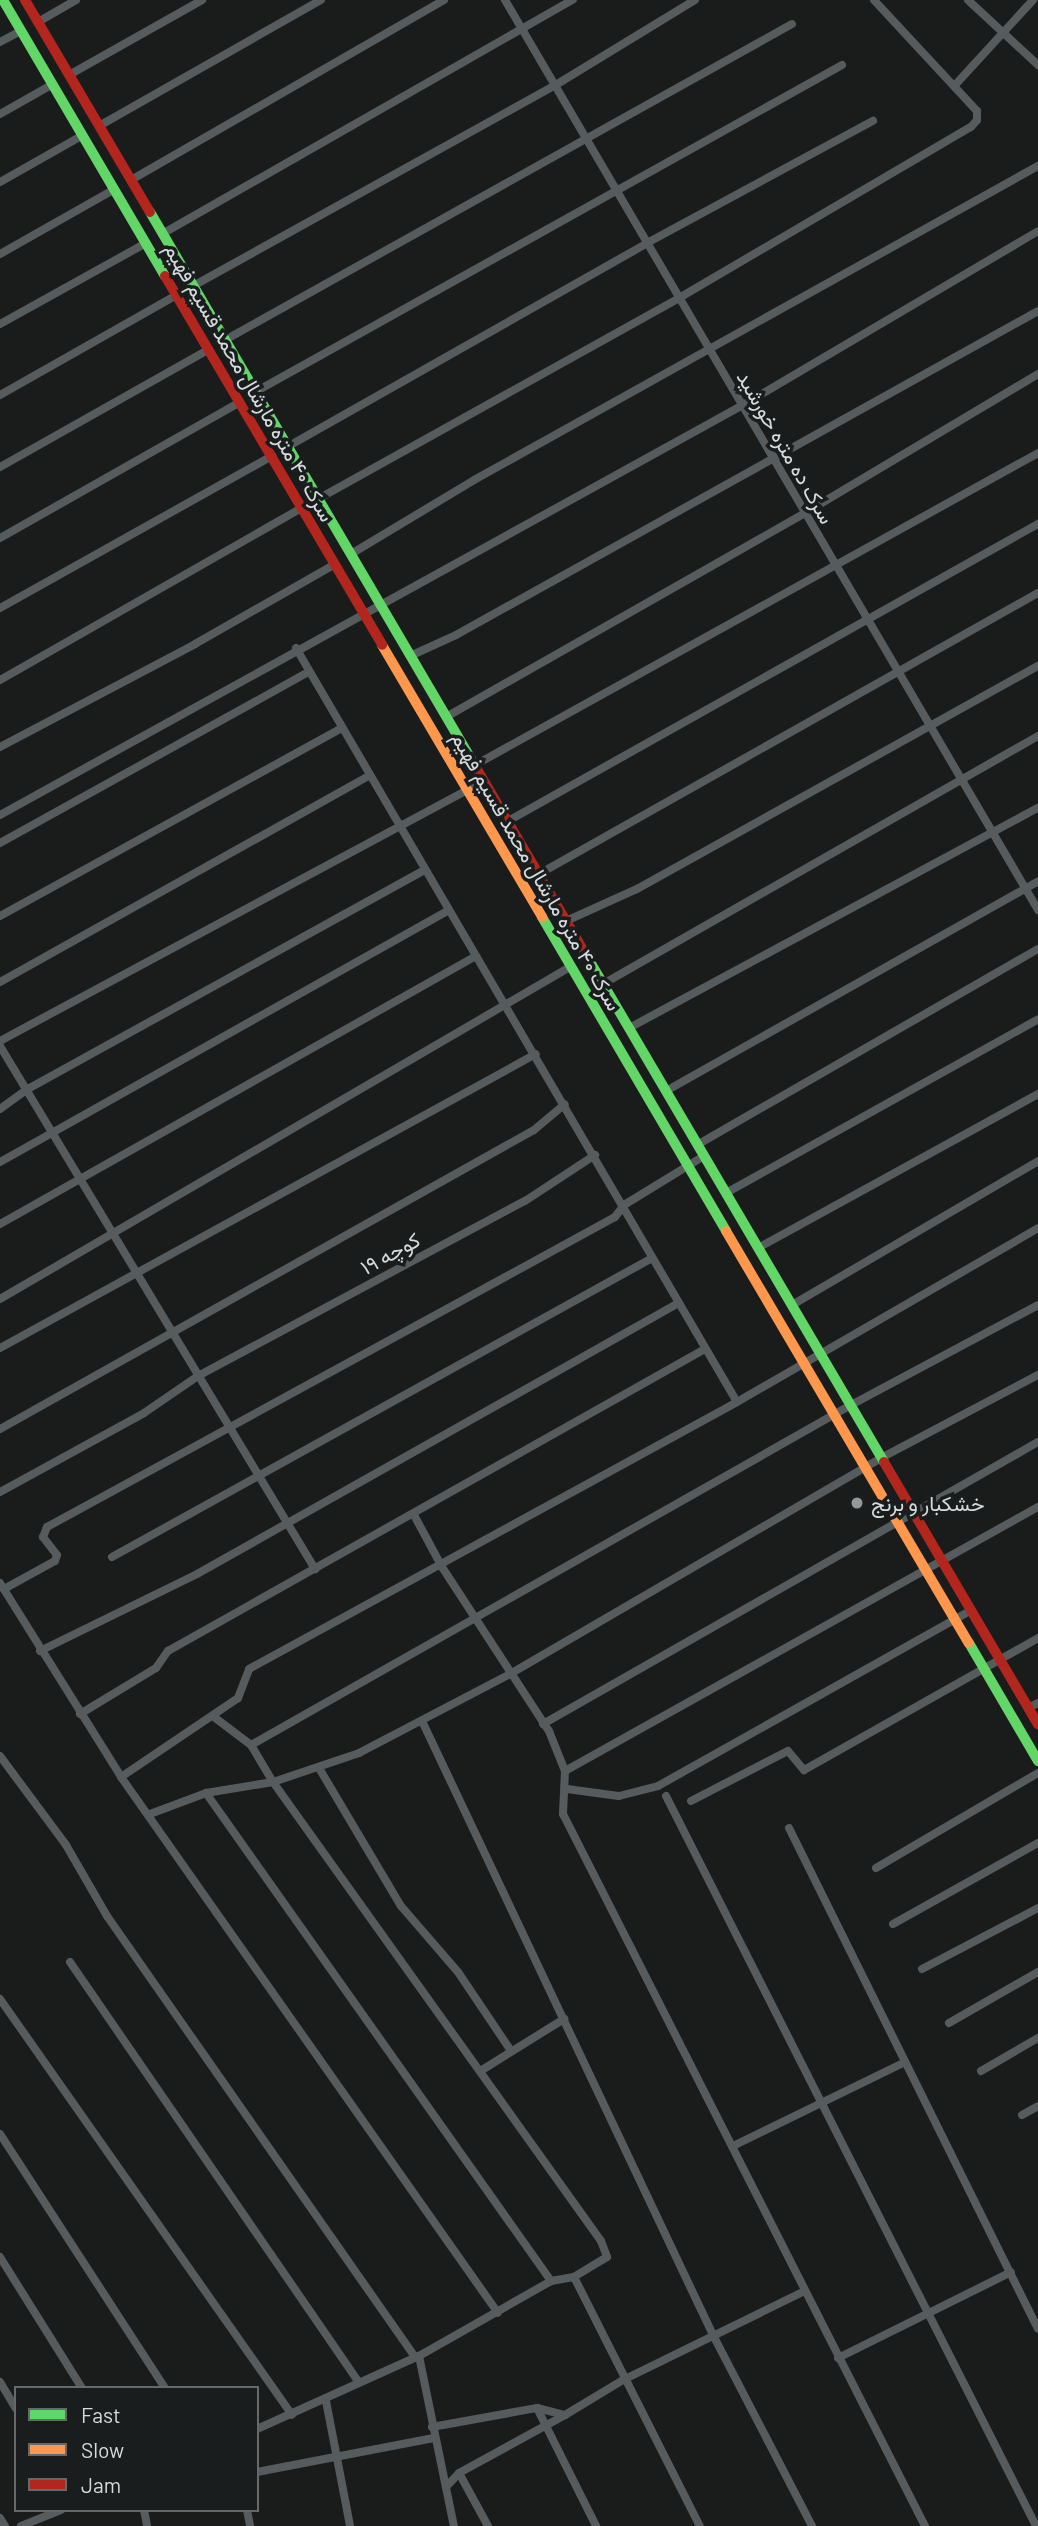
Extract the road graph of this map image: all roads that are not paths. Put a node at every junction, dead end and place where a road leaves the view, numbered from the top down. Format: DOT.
graph roads {
  1 [pos="3,0"];
  2 [pos="25,0"];
  3 [pos="76,0"];
  4 [pos="202,0"];
  5 [pos="321,0"];
  6 [pos="444,0"];
  7 [pos="505,0"];
  8 [pos="573,0"];
  9 [pos="695,0"];
  10 [pos="874,0"];
  11 [pos="968,0"];
  12 [pos="1033,0"];
  13 [pos="38,22"];
  14 [pos="792,24"];
  15 [pos="521,27"];
  16 [pos="21,31"];
  17 [pos="1003,33"];
  18 [pos="0,42"];
  19 [pos="842,65"];
  20 [pos="1038,65"];
  21 [pos="69,75"];
  22 [pos="53,84"];
  23 [pos="956,84"];
  24 [pos="554,86"];
  25 [pos="0,114"];
  26 [pos="873,121"];
  27 [pos="99,126"];
  28 [pos="83,135"];
  29 [pos="582,138"];
  30 [pos="1038,166"];
  31 [pos="131,180"];
  32 [pos="0,182"];
  33 [pos="115,189"];
  34 [pos="616,192"];
  35 [pos="1038,231"];
  36 [pos="162,234"];
  37 [pos="146,243"];
  38 [pos="647,243"];
  39 [pos="0,254"];
  40 [pos="193,286"];
  41 [pos="177,295"];
  42 [pos="679,298"];
  43 [pos="1038,312"];
  44 [pos="0,324"];
  45 [pos="225,340"];
  46 [pos="209,349"];
  47 [pos="710,351"];
  48 [pos="1038,374"];
  49 [pos="255,392"];
  50 [pos="0,395"];
  51 [pos="240,402"];
  52 [pos="743,405"];
  53 [pos="288,447"];
  54 [pos="1038,453"];
  55 [pos="272,456"];
  56 [pos="774,460"];
  57 [pos="0,467"];
  58 [pos="318,499"];
  59 [pos="302,508"];
  60 [pos="805,513"];
  61 [pos="1038,524"];
  62 [pos="0,538"];
  63 [pos="351,554"];
  64 [pos="335,564"];
  65 [pos="835,568"];
  66 [pos="1038,593"];
  67 [pos="0,608"];
  68 [pos="382,608"];
  69 [pos="365,616"];
  70 [pos="869,618"];
  71 [pos="296,648"];
  72 [pos="410,656"];
  73 [pos="1038,666"];
  74 [pos="309,672"];
  75 [pos="899,672"];
  76 [pos="0,680"];
  77 [pos="446,717"];
  78 [pos="931,725"];
  79 [pos="340,729"];
  80 [pos="1038,736"];
  81 [pos="0,747"];
  82 [pos="475,765"];
  83 [pos="368,776"];
  84 [pos="961,778"];
  85 [pos="484,781"];
  86 [pos="467,789"];
  87 [pos="1038,808"];
  88 [pos="1,811"];
  89 [pos="508,821"];
  90 [pos="397,823"];
  91 [pos="993,831"];
  92 [pos="0,843"];
  93 [pos="425,870"];
  94 [pos="539,874"];
  95 [pos="1038,881"];
  96 [pos="1025,888"];
  97 [pos="1038,910"];
  98 [pos="449,911"];
  99 [pos="0,916"];
  100 [pos="566,921"];
  101 [pos="1038,949"];
  102 [pos="476,956"];
  103 [pos="570,967"];
  104 [pos="0,982"];
  105 [pos="603,984"];
  106 [pos="506,1004"];
  107 [pos="1038,1018"];
  108 [pos="629,1028"];
  109 [pos="0,1041"];
  110 [pos="0,1046"];
  111 [pos="536,1054"];
  112 [pos="26,1090"];
  113 [pos="666,1091"];
  114 [pos="1038,1094"];
  115 [pos="565,1104"];
  116 [pos="0,1110"];
  117 [pos="53,1134"];
  118 [pos="698,1145"];
  119 [pos="595,1155"];
  120 [pos="704,1156"];
  121 [pos="1038,1161"];
  122 [pos="0,1162"];
  123 [pos="687,1166"];
  124 [pos="81,1181"];
  125 [pos="726,1193"];
  126 [pos="624,1205"];
  127 [pos="0,1224"];
  128 [pos="1038,1228"];
  129 [pos="111,1231"];
  130 [pos="758,1248"];
  131 [pos="652,1258"];
  132 [pos="136,1273"];
  133 [pos="0,1299"];
  134 [pos="677,1304"];
  135 [pos="792,1305"];
  136 [pos="1038,1305"];
  137 [pos="172,1330"];
  138 [pos="0,1348"];
  139 [pos="703,1350"];
  140 [pos="821,1354"];
  141 [pos="803,1365"];
  142 [pos="1038,1375"];
  143 [pos="198,1376"];
  144 [pos="737,1402"];
  145 [pos="850,1405"];
  146 [pos="832,1415"];
  147 [pos="0,1429"];
  148 [pos="227,1429"];
  149 [pos="1038,1442"];
  150 [pos="881,1458"];
  151 [pos="864,1468"];
  152 [pos="258,1474"];
  153 [pos="0,1492"];
  154 [pos="1038,1507"];
  155 [pos="912,1510"];
  156 [pos="414,1515"];
  157 [pos="287,1521"];
  158 [pos="895,1521"];
  159 [pos="112,1557"];
  160 [pos="942,1561"];
  161 [pos="442,1567"];
  162 [pos="315,1569"];
  163 [pos="925,1571"];
  164 [pos="2,1586"];
  165 [pos="971,1610"];
  166 [pos="478,1617"];
  167 [pos="954,1620"];
  168 [pos="1038,1638"];
  169 [pos="40,1651"];
  170 [pos="999,1658"];
  171 [pos="983,1668"];
  172 [pos="510,1674"];
  173 [pos="1033,1705"];
  174 [pos="80,1714"];
  175 [pos="214,1717"];
  176 [pos="422,1721"];
  177 [pos="543,1724"];
  178 [pos="1038,1724"];
  179 [pos="251,1745"];
  180 [pos="0,1756"];
  181 [pos="1038,1761"];
  182 [pos="319,1768"];
  183 [pos="565,1771"];
  184 [pos="1038,1773"];
  185 [pos="121,1777"];
  186 [pos="273,1782"];
  187 [pos="567,1788"];
  188 [pos="206,1793"];
  189 [pos="666,1796"];
  190 [pos="691,1801"];
  191 [pos="150,1814"];
  192 [pos="789,1828"];
  193 [pos="1038,1843"];
  194 [pos="876,1868"];
  195 [pos="1038,1908"];
  196 [pos="893,1924"];
  197 [pos="70,1962"];
  198 [pos="922,1969"];
  199 [pos="1038,1972"];
  200 [pos="0,1999"];
  201 [pos="564,2019"];
  202 [pos="949,2023"];
  203 [pos="1038,2038"];
  204 [pos="511,2051"];
  205 [pos="905,2062"];
  206 [pos="482,2070"];
  207 [pos="981,2071"];
  208 [pos="820,2105"];
  209 [pos="1038,2106"];
  210 [pos="1022,2115"];
  211 [pos="0,2134"];
  212 [pos="733,2146"];
  213 [pos="0,2257"];
  214 [pos="1010,2272"];
  215 [pos="574,2277"];
  216 [pos="551,2281"];
  217 [pos="803,2292"];
  218 [pos="498,2313"];
  219 [pos="928,2314"];
  220 [pos="1038,2329"];
  221 [pos="713,2335"];
  222 [pos="417,2357"];
  223 [pos="838,2358"];
  224 [pos="623,2380"];
  225 [pos="358,2381"];
  226 [pos="0,2382"];
  227 [pos="81,2386"];
  228 [pos="164,2386"];
  229 [pos="326,2401"];
  230 [pos="14,2406"];
  231 [pos="537,2408"];
  232 [pos="565,2414"];
  233 [pos="292,2415"];
  234 [pos="432,2427"];
  235 [pos="547,2427"];
  236 [pos="259,2428"];
  237 [pos="434,2438"];
  238 [pos="336,2455"];
  239 [pos="259,2473"];
  240 [pos="459,2473"];
  241 [pos="446,2487"];
  242 [pos="58,2512"];
  243 [pos="0,2518"];
  244 [pos="39,2523"];
  245 [pos="5,2526"];
  246 [pos="21,2526"];
  247 [pos="350,2526"];
  248 [pos="454,2526"];
  249 [pos="488,2526"];
  250 [pos="596,2526"];
  251 [pos="700,2526"];
  252 [pos="812,2526"];
  253 [pos="925,2526"];
  254 [pos="1036,2526"];
  1 -- 16 [label="street, سرک ۴۰ متره مارشال محمد قسیم فهیم"];
  2 -- 13 [label="street, سرک ۴۰ متره مارشال محمد قسیم فهیم"];
  3 -- 13 [label="street"];
  4 -- 21 [label="street"];
  5 -- 27 [label="street"];
  6 -- 31 [label="street"];
  7 -- 15 [label="street, سرک ده متره خورشید"];
  8 -- 15 [label="street"];
  9 -- 24 [label="street"];
  10 -- 23 [label="street"];
  11 -- 17 [label="street"];
  12 -- 17 [label="street"];
  13 -- 21 [label="street, سرک ۴۰ متره مارشال محمد قسیم فهیم"];
  14 -- 29 [label="street"];
  15 -- 24 [label="street, سرک ده متره خورشید"];
  15 -- 36 [label="street"];
  16 -- 18 [label="street"];
  16 -- 22 [label="street, سرک ۴۰ متره مارشال محمد قسیم فهیم"];
  17 -- 20 [label="street"];
  17 -- 23 [label="street"];
  19 -- 34 [label="street"];
  21 -- 27 [label="street, سرک ۴۰ متره مارشال محمد قسیم فهیم"];
  22 -- 25 [label="street"];
  22 -- 28 [label="street, سرک ۴۰ متره مارشال محمد قسیم فهیم"];
  23 -- 42 [label="street"];
  24 -- 29 [label="street, سرک ده متره خورشید"];
  24 -- 40 [label="street"];
  26 -- 38 [label="street"];
  27 -- 31 [label="street, سرک ۴۰ متره مارشال محمد قسیم فهیم"];
  28 -- 32 [label="street"];
  28 -- 33 [label="street, سرک ۴۰ متره مارشال محمد قسیم فهیم"];
  29 -- 34 [label="street, سرک ده متره خورشید"];
  29 -- 45 [label="street"];
  30 -- 47 [label="street"];
  31 -- 36 [label="street, سرک ۴۰ متره مارشال محمد قسیم فهیم"];
  33 -- 37 [label="street, سرک ۴۰ متره مارشال محمد قسیم فهیم"];
  33 -- 39 [label="street"];
  34 -- 38 [label="street, سرک ده متره خورشید"];
  34 -- 49 [label="street"];
  35 -- 52 [label="street"];
  36 -- 40 [label="street, سرک ۴۰ متره مارشال محمد قسیم فهیم"];
  37 -- 41 [label="street, سرک ۴۰ متره مارشال محمد قسیم فهیم"];
  37 -- 44 [label="street"];
  38 -- 42 [label="street, سرک ده متره خورشید"];
  38 -- 53 [label="street"];
  40 -- 45 [label="street, سرک ۴۰ متره مارشال محمد قسیم فهیم"];
  41 -- 46 [label="street, سرک ۴۰ متره مارشال محمد قسیم فهیم"];
  41 -- 50 [label="street"];
  42 -- 47 [label="street, سرک ده متره خورشید"];
  42 -- 58 [label="street"];
  43 -- 56 [label="street"];
  45 -- 49 [label="street, سرک ۴۰ متره مارشال محمد قسیم فهیم"];
  46 -- 51 [label="street, سرک ۴۰ متره مارشال محمد قسیم فهیم"];
  46 -- 57 [label="street"];
  47 -- 52 [label="street, سرک ده متره خورشید"];
  47 -- 63 [label="street"];
  48 -- 60 [label="street"];
  49 -- 53 [label="street, سرک ۴۰ متره مارشال محمد قسیم فهیم"];
  51 -- 55 [label="street, سرک ۴۰ متره مارشال محمد قسیم فهیم"];
  51 -- 62 [label="street"];
  52 -- 56 [label="street, سرک ده متره خورشید"];
  52 -- 68 [label="street"];
  53 -- 58 [label="street, سرک ۴۰ متره مارشال محمد قسیم فهیم"];
  54 -- 65 [label="street"];
  55 -- 59 [label="street, سرک ۴۰ متره مارشال محمد قسیم فهیم"];
  55 -- 67 [label="street"];
  56 -- 60 [label="street, سرک ده متره خورشید"];
  56 -- 72 [label="street"];
  58 -- 63 [label="street, سرک ۴۰ متره مارشال محمد قسیم فهیم"];
  59 -- 64 [label="street, سرک ۴۰ متره مارشال محمد قسیم فهیم"];
  59 -- 76 [label="street"];
  60 -- 65 [label="street, سرک ده متره خورشید"];
  60 -- 77 [label="street"];
  61 -- 70 [label="street"];
  63 -- 68 [label="street, سرک ۴۰ متره مارشال محمد قسیم فهیم"];
  64 -- 69 [label="street, سرک ۴۰ متره مارشال محمد قسیم فهیم"];
  64 -- 81 [label="street"];
  65 -- 70 [label="street, سرک ده متره خورشید"];
  65 -- 82 [label="street"];
  66 -- 75 [label="street"];
  68 -- 69 [label="street"];
  68 -- 72 [label="street, سرک ۴۰ متره مارشال محمد قسیم فهیم"];
  69 -- 71 [label="street"];
  69 -- 86 [label="street, سرک ۴۰ متره مارشال محمد قسیم فهیم"];
  70 -- 75 [label="street, سرک ده متره خورشید"];
  70 -- 89 [label="street"];
  71 -- 74 [label="street"];
  71 -- 88 [label="street"];
  72 -- 77 [label="street, سرک ۴۰ متره مارشال محمد قسیم فهیم"];
  73 -- 78 [label="street"];
  74 -- 79 [label="street"];
  74 -- 92 [label="street"];
  75 -- 78 [label="street, سرک ده متره خورشید"];
  75 -- 94 [label="street"];
  77 -- 82 [label="street, سرک ۴۰ متره مارشال محمد قسیم فهیم"];
  78 -- 84 [label="street, سرک ده متره خورشید"];
  78 -- 100 [label="street"];
  79 -- 83 [label="street"];
  79 -- 99 [label="street"];
  80 -- 84 [label="street"];
  82 -- 85 [label="street, سرک ۴۰ متره مارشال محمد قسیم فهیم"];
  83 -- 90 [label="street"];
  83 -- 104 [label="street"];
  84 -- 91 [label="street, سرک ده متره خورشید"];
  84 -- 105 [label="street"];
  85 -- 86 [label="street"];
  85 -- 89 [label="street, سرک ۴۰ متره مارشال محمد قسیم فهیم"];
  86 -- 90 [label="street"];
  86 -- 103 [label="street, سرک ۴۰ متره مارشال محمد قسیم فهیم"];
  87 -- 91 [label="street"];
  89 -- 94 [label="street, سرک ۴۰ متره مارشال محمد قسیم فهیم"];
  90 -- 93 [label="street"];
  90 -- 109 [label="street"];
  91 -- 96 [label="street, سرک ده متره خورشید"];
  91 -- 108 [label="street"];
  93 -- 98 [label="street"];
  93 -- 112 [label="street"];
  94 -- 100 [label="street, سرک ۴۰ متره مارشال محمد قسیم فهیم"];
  95 -- 96 [label="street"];
  96 -- 97 [label="street, سرک ده متره خورشید"];
  96 -- 113 [label="street"];
  98 -- 102 [label="street"];
  98 -- 117 [label="street"];
  100 -- 105 [label="street, سرک ۴۰ متره مارشال محمد قسیم فهیم"];
  101 -- 118 [label="street"];
  102 -- 106 [label="street"];
  102 -- 124 [label="street"];
  103 -- 106 [label="street"];
  103 -- 123 [label="street, سرک ۴۰ متره مارشال محمد قسیم فهیم"];
  105 -- 108 [label="street, سرک ۴۰ متره مارشال محمد قسیم فهیم"];
  106 -- 111 [label="street"];
  106 -- 129 [label="street"];
  107 -- 125 [label="street"];
  108 -- 113 [label="street, سرک ۴۰ متره مارشال محمد قسیم فهیم"];
  110 -- 112 [label="street"];
  111 -- 115 [label="street"];
  111 -- 132 [label="street"];
  112 -- 116 [label="street"];
  112 -- 117 [label="street"];
  113 -- 118 [label="street, سرک ۴۰ متره مارشال محمد قسیم فهیم"];
  114 -- 130 [label="street"];
  115 -- 119 [label="street"];
  115 -- 137 [label="street"];
  117 -- 122 [label="street"];
  117 -- 124 [label="street"];
  118 -- 120 [label="street, سرک ۴۰ متره مارشال محمد قسیم فهیم"];
  119 -- 126 [label="street"];
  119 -- 143 [label="street, کوچه ۱۹"];
  120 -- 123 [label="street"];
  120 -- 125 [label="street, سرک ۴۰ متره مارشال محمد قسیم فهیم"];
  121 -- 135 [label="street"];
  123 -- 126 [label="street"];
  123 -- 141 [label="street, سرک ۴۰ متره مارشال محمد قسیم فهیم"];
  124 -- 127 [label="street"];
  124 -- 129 [label="street"];
  125 -- 130 [label="street, سرک ۴۰ متره مارشال محمد قسیم فهیم"];
  126 -- 131 [label="street"];
  126 -- 148 [label="street"];
  128 -- 140 [label="street"];
  129 -- 132 [label="street"];
  129 -- 133 [label="street"];
  130 -- 135 [label="street, سرک ۴۰ متره مارشال محمد قسیم فهیم"];
  131 -- 134 [label="street"];
  131 -- 152 [label="street"];
  132 -- 137 [label="street"];
  132 -- 138 [label="street"];
  134 -- 139 [label="street"];
  134 -- 157 [label="street"];
  135 -- 140 [label="street, سرک ۴۰ متره مارشال محمد قسیم فهیم"];
  136 -- 145 [label="street"];
  137 -- 143 [label="street"];
  137 -- 147 [label="street"];
  139 -- 144 [label="street"];
  139 -- 156 [label="street"];
  140 -- 141 [label="street"];
  140 -- 145 [label="street, سرک ۴۰ متره مارشال محمد قسیم فهیم"];
  141 -- 144 [label="street"];
  141 -- 146 [label="street, سرک ۴۰ متره مارشال محمد قسیم فهیم"];
  142 -- 150 [label="street"];
  143 -- 148 [label="street"];
  143 -- 153 [label="street, کوچه ۱۹"];
  144 -- 161 [label="street"];
  145 -- 146 [label="street"];
  145 -- 150 [label="street, سرک ۴۰ متره مارشال محمد قسیم فهیم"];
  146 -- 151 [label="street, سرک ۴۰ متره مارشال محمد قسیم فهیم"];
  146 -- 166 [label="street"];
  148 -- 152 [label="street"];
  148 -- 164 [label="street"];
  149 -- 155 [label="street"];
  150 -- 151 [label="street"];
  150 -- 155 [label="street, سرک ۴۰ متره مارشال محمد قسیم فهیم"];
  151 -- 158 [label="street, سرک ۴۰ متره مارشال محمد قسیم فهیم"];
  151 -- 172 [label="street"];
  152 -- 157 [label="street"];
  152 -- 159 [label="street"];
  154 -- 160 [label="street"];
  155 -- 158 [label="street"];
  155 -- 160 [label="street, سرک ۴۰ متره مارشال محمد قسیم فهیم"];
  156 -- 161 [label="street"];
  156 -- 162 [label="street"];
  157 -- 162 [label="street"];
  157 -- 169 [label="street"];
  158 -- 163 [label="street, سرک ۴۰ متره مارشال محمد قسیم فهیم"];
  158 -- 177 [label="street"];
  160 -- 163 [label="street"];
  160 -- 165 [label="street, سرک ۴۰ متره مارشال محمد قسیم فهیم"];
  161 -- 166 [label="street"];
  161 -- 175 [label="street"];
  162 -- 174 [label="street"];
  163 -- 167 [label="street, سرک ۴۰ متره مارشال محمد قسیم فهیم"];
  163 -- 183 [label="street"];
  164 -- 169 [label="street"];
  165 -- 167 [label="street"];
  165 -- 170 [label="street, سرک ۴۰ متره مارشال محمد قسیم فهیم"];
  166 -- 172 [label="street"];
  166 -- 179 [label="street"];
  167 -- 171 [label="street, سرک ۴۰ متره مارشال محمد قسیم فهیم"];
  167 -- 187 [label="street"];
  168 -- 170 [label="street"];
  169 -- 174 [label="street"];
  170 -- 171 [label="street"];
  170 -- 173 [label="street, سرک ۴۰ متره مارشال محمد قسیم فهیم"];
  171 -- 181 [label="street, سرک ۴۰ متره مارشال محمد قسیم فهیم"];
  171 -- 190 [label="street"];
  172 -- 176 [label="street"];
  172 -- 177 [label="street"];
  173 -- 178 [label="street, سرک ۴۰ متره مارشال محمد قسیم فهیم"];
  174 -- 185 [label="street"];
  175 -- 179 [label="street"];
  175 -- 185 [label="street"];
  176 -- 182 [label="street"];
  176 -- 201 [label="street"];
  177 -- 183 [label="street"];
  179 -- 186 [label="street"];
  180 -- 222 [label="street"];
  182 -- 186 [label="street"];
  182 -- 204 [label="street"];
  183 -- 187 [label="street"];
  184 -- 194 [label="street"];
  185 -- 191 [label="street"];
  186 -- 188 [label="street"];
  186 -- 206 [label="street"];
  187 -- 212 [label="street"];
  188 -- 191 [label="street"];
  188 -- 216 [label="street"];
  189 -- 208 [label="street"];
  191 -- 218 [label="street"];
  192 -- 205 [label="street"];
  193 -- 196 [label="street"];
  195 -- 198 [label="street"];
  197 -- 225 [label="street"];
  199 -- 202 [label="street"];
  200 -- 233 [label="street"];
  201 -- 204 [label="street"];
  201 -- 221 [label="street"];
  203 -- 207 [label="street"];
  204 -- 206 [label="street"];
  205 -- 208 [label="street"];
  205 -- 214 [label="street"];
  206 -- 215 [label="street"];
  208 -- 212 [label="street"];
  208 -- 219 [label="street"];
  209 -- 210 [label="street"];
  211 -- 228 [label="street"];
  212 -- 217 [label="street"];
  213 -- 227 [label="street"];
  214 -- 219 [label="street"];
  214 -- 220 [label="street"];
  215 -- 216 [label="street"];
  215 -- 224 [label="street"];
  216 -- 218 [label="street"];
  217 -- 221 [label="street"];
  217 -- 223 [label="street"];
  218 -- 222 [label="street"];
  219 -- 223 [label="street"];
  219 -- 254 [label="street"];
  221 -- 224 [label="street"];
  221 -- 252 [label="street"];
  222 -- 225 [label="street"];
  222 -- 234 [label="street"];
  223 -- 253 [label="street"];
  224 -- 232 [label="street"];
  224 -- 251 [label="street"];
  225 -- 229 [label="street"];
  226 -- 230 [label="street"];
  229 -- 233 [label="street"];
  229 -- 238 [label="street"];
  231 -- 232 [label="street"];
  231 -- 234 [label="street"];
  231 -- 235 [label="street"];
  232 -- 235 [label="street"];
  233 -- 236 [label="street"];
  234 -- 237 [label="street"];
  235 -- 240 [label="street"];
  235 -- 250 [label="street"];
  237 -- 238 [label="street"];
  237 -- 241 [label="street"];
  238 -- 239 [label="street"];
  238 -- 247 [label="street"];
  240 -- 241 [label="street"];
  240 -- 249 [label="street"];
  241 -- 248 [label="street"];
  242 -- 244 [label="street"];
  243 -- 245 [label="street"];
  244 -- 246 [label="street"];
}
